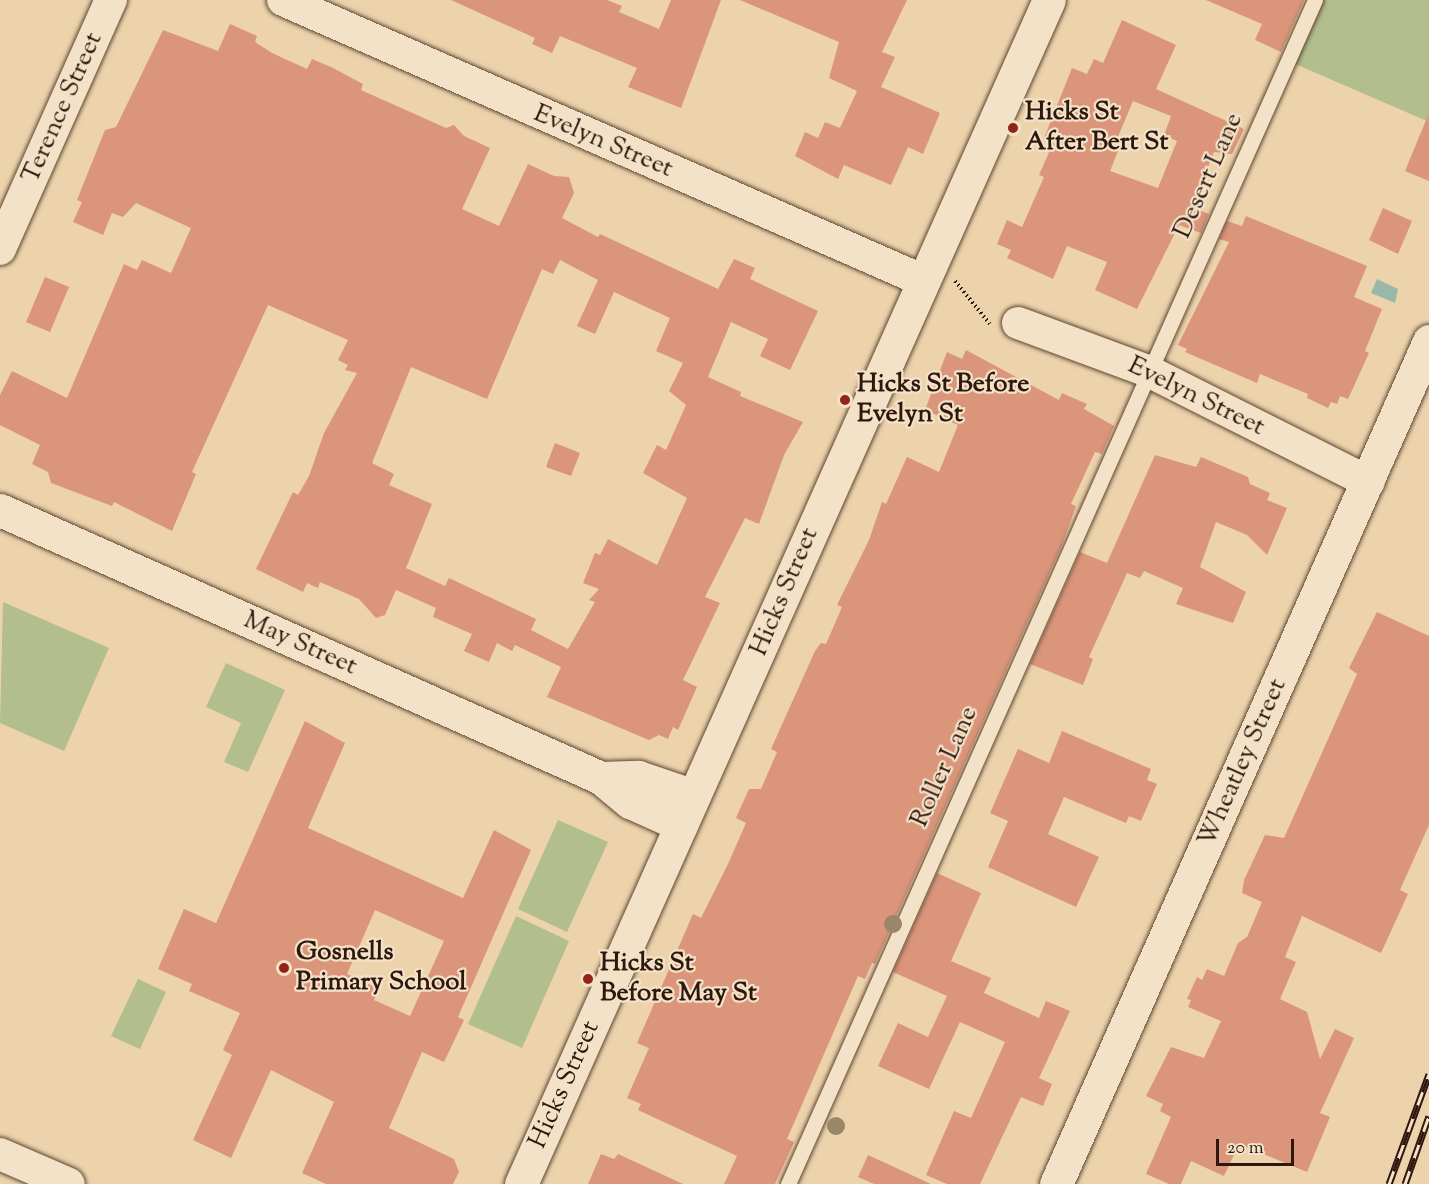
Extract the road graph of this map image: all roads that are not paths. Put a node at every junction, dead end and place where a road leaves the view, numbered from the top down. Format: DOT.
graph roads {
  1 [pos="111,0"];
  2 [pos="283,0"];
  3 [pos="1049,0"];
  4 [pos="1315,0"];
  5 [pos="0,249"];
  6 [pos="937,277"];
  7 [pos="1018,323"];
  8 [pos="1429,341"];
  9 [pos="1148,371"];
  10 [pos="1369,482"];
  11 [pos="0,510"];
  12 [pos="688,811"];
  13 [pos="0,1154"];
  14 [pos="69,1184"];
  15 [pos="521,1184"];
  16 [pos="788,1184"];
  17 [pos="1056,1184"];
  1 -- 5 [label="street, Terence Street"];
  2 -- 6 [label="street, Evelyn Street"];
  3 -- 6 [label="street, Hicks Street"];
  4 -- 9 [label="lane, Desert Lane"];
  6 -- 12 [label="street, Hicks Street"];
  7 -- 9 [label="street, Evelyn Street"];
  8 -- 10 [label="street, Wheatley Street"];
  9 -- 10 [label="street, Evelyn Street"];
  9 -- 16 [label="lane, Roller Lane"];
  10 -- 17 [label="street, Wheatley Street"];
  11 -- 12 [label="street, May Street"];
  12 -- 15 [label="street, Hicks Street"];
  13 -- 14 [label="street"];
}
